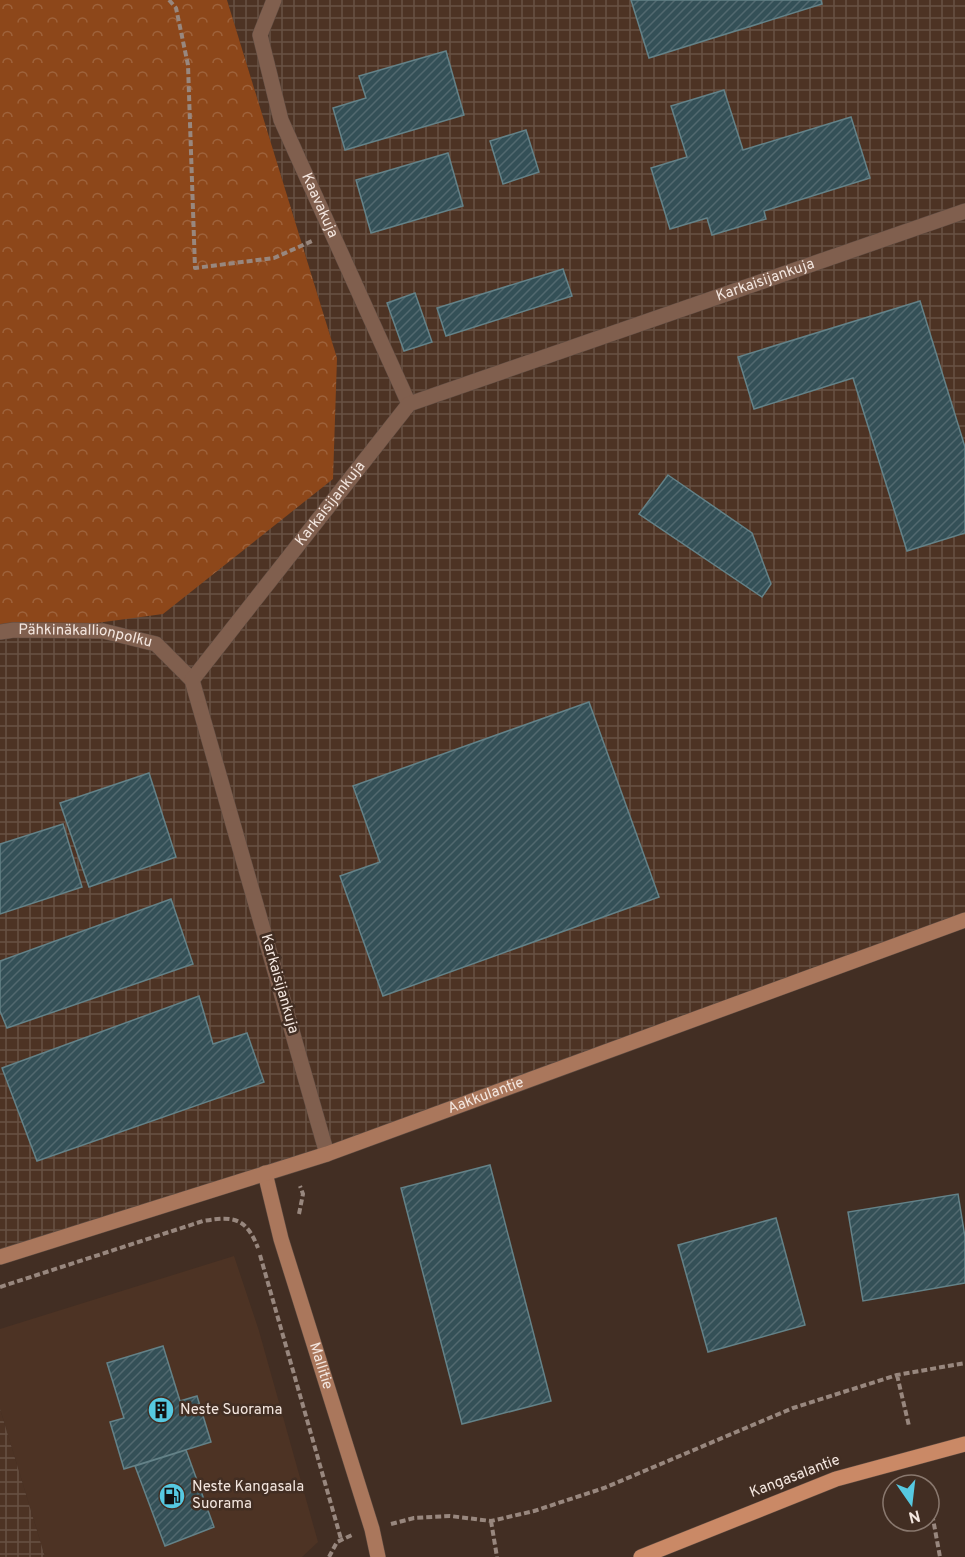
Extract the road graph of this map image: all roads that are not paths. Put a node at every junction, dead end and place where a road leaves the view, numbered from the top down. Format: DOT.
graph roads {
  1 [pos="274,0"];
  2 [pos="965,211"];
  3 [pos="409,404"];
  4 [pos="0,632"];
  5 [pos="192,680"];
  6 [pos="965,920"];
  7 [pos="327,1154"];
  8 [pos="265,1173"];
  9 [pos="0,1257"];
  10 [pos="965,1444"];
  11 [pos="378,1557"];
  12 [pos="641,1557"];
  1 -- 3 [label="street, Kaavakuja"];
  2 -- 3 [label="street, Karkaisijankuja"];
  3 -- 5 [label="street, Karkaisijankuja"];
  4 -- 5 [label="street, Pähkinäkallionpolku"];
  5 -- 7 [label="street, Karkaisijankuja"];
  6 -- 7 [label="street, Aakkulantie"];
  7 -- 8 [label="street, Aakkulantie"];
  8 -- 9 [label="street, Aakkulantie"];
  8 -- 11 [label="street, Mallitie"];
  10 -- 12 [label="main road, Kangasalantie"];
}
